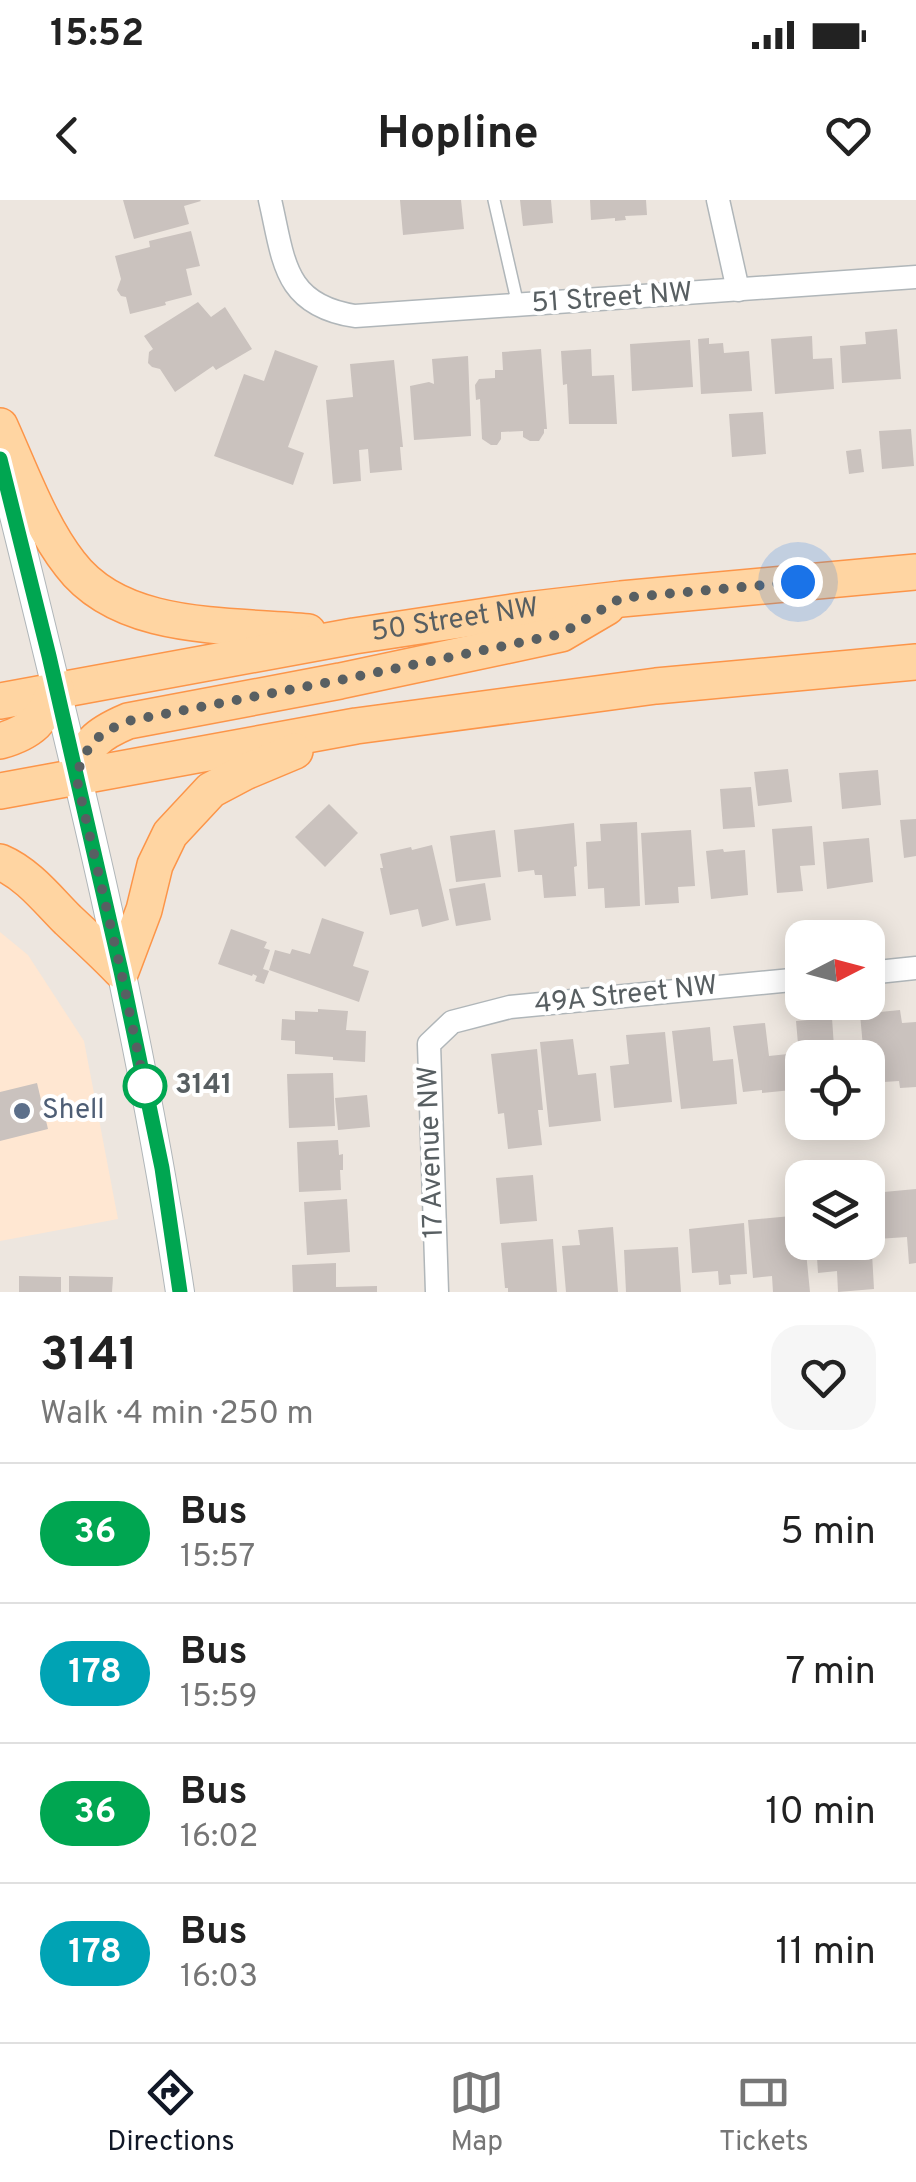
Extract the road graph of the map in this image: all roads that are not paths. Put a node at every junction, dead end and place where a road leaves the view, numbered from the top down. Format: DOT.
graph roads {
  1 [pos="270,200"];
  2 [pos="494,200"];
  3 [pos="718,200"];
  4 [pos="916,277"];
  5 [pos="738,290"];
  6 [pos="518,305"];
  7 [pos="0,426"];
  8 [pos="0,459"];
  9 [pos="916,572"];
  10 [pos="621,598"];
  11 [pos="354,636"];
  12 [pos="916,662"];
  13 [pos="56,689"];
  14 [pos="0,701"];
  15 [pos="356,726"];
  16 [pos="0,741"];
  17 [pos="76,776"];
  18 [pos="0,791"];
  19 [pos="0,862"];
  20 [pos="916,968"];
  21 [pos="121,971"];
  22 [pos="885,971"];
  23 [pos="785,981"];
  24 [pos="452,1022"];
  25 [pos="180,1292"];
  26 [pos="437,1292"];
  1 -- 6 [label="street, 51 Street NW"];
  2 -- 6 [label="lane"];
  3 -- 5 [label="street"];
  4 -- 5 [label="street, 51 Street NW"];
  5 -- 6 [label="street, 51 Street NW"];
  7 -- 11 [label="main road"];
  8 -- 13 [label="street"];
  9 -- 10 [label="main road, 50 Street NW"];
  10 -- 11 [label="main road, 50 Street NW"];
  10 -- 17 [label="main road"];
  11 -- 13 [label="main road, 50 Street NW"];
  12 -- 15 [label="main road"];
  13 -- 14 [label="main road, 50 Street NW"];
  13 -- 16 [label="main road"];
  13 -- 17 [label="street"];
  15 -- 17 [label="main road"];
  15 -- 21 [label="main road"];
  17 -- 18 [label="main road"];
  17 -- 21 [label="street"];
  19 -- 21 [label="main road"];
  20 -- 22 [label="street"];
  21 -- 25 [label="street"];
  23 -- 24 [label="street, 49A Street NW"];
  24 -- 26 [label="street, 17 Avenue NW"];
}
